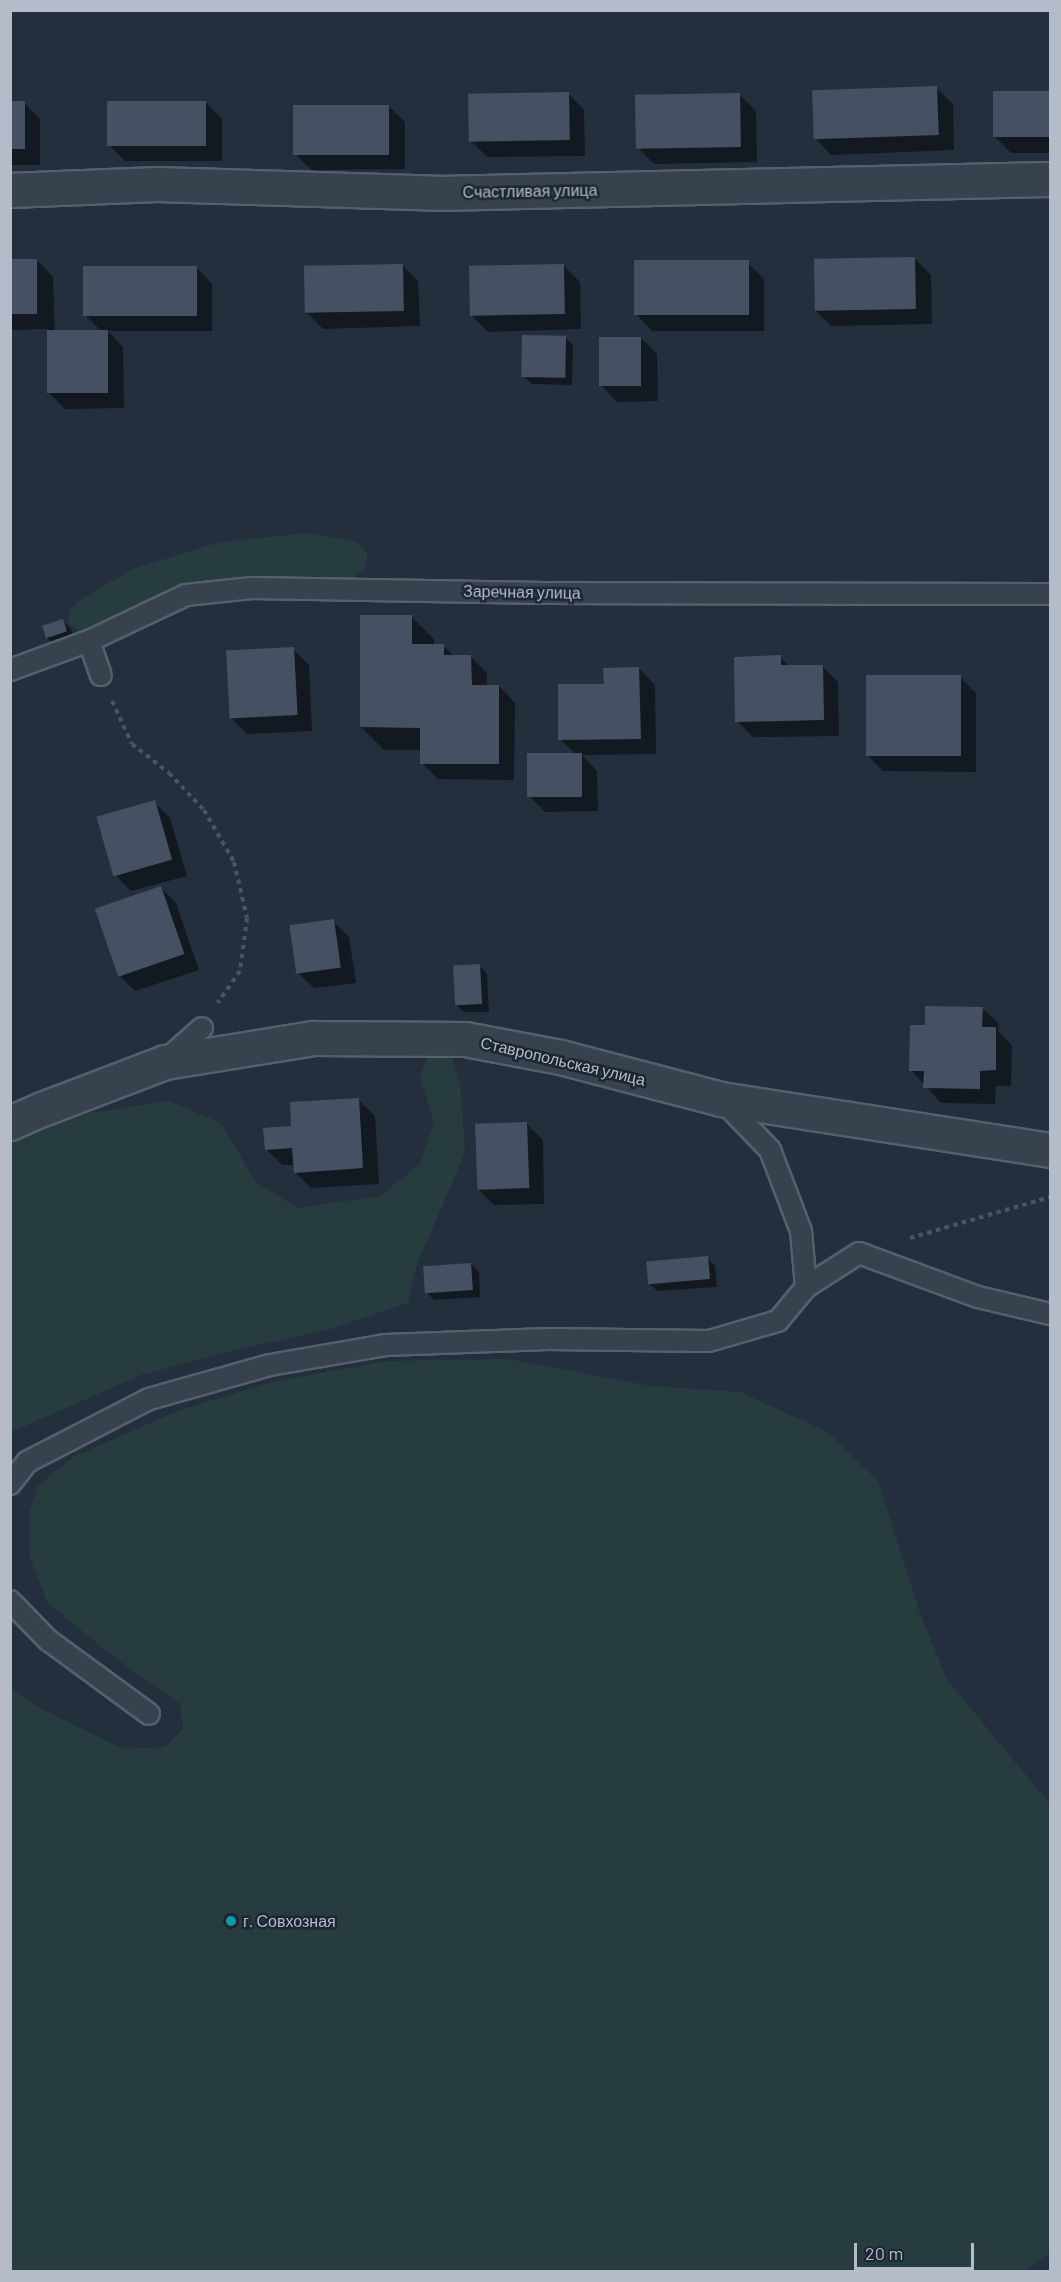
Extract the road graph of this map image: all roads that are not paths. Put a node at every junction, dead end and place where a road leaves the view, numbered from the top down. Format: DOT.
graph roads {
  1 [pos="1050,179"];
  2 [pos="10,190"];
  3 [pos="1050,594"];
  4 [pos="89,641"];
  5 [pos="10,670"];
  6 [pos="101,675"];
  7 [pos="202,1028"];
  8 [pos="165,1062"];
  9 [pos="721,1099"];
  10 [pos="10,1123"];
  11 [pos="1050,1150"];
  12 [pos="806,1287"];
  13 [pos="1050,1314"];
  14 [pos="10,1484"];
  15 [pos="10,1601"];
  16 [pos="149,1714"];
  1 -- 2 [label="street, Счастливая улица"];
  3 -- 4 [label="lane, Заречная улица"];
  4 -- 5 [label="lane, Заречная улица"];
  4 -- 6 [label="lane"];
  7 -- 8 [label="lane"];
  8 -- 9 [label="street, Ставропольская улица"];
  8 -- 10 [label="street, Ставропольская улица"];
  9 -- 11 [label="street, Ставропольская улица"];
  9 -- 12 [label="lane"];
  12 -- 13 [label="lane"];
  12 -- 14 [label="lane"];
  15 -- 16 [label="lane"];
}
